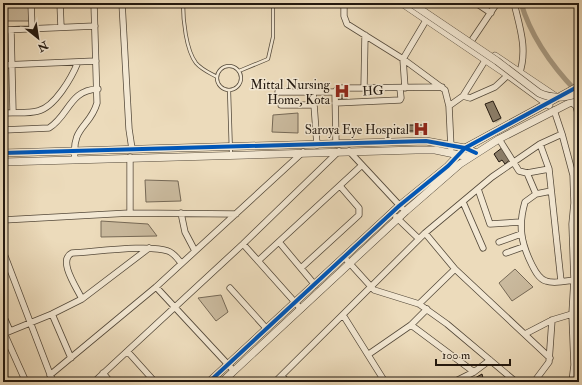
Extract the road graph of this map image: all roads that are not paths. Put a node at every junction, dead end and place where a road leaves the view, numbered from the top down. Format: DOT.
graph roads {
  1 [pos="31,3"];
  2 [pos="60,3"];
  3 [pos="94,3"];
  4 [pos="122,3"];
  5 [pos="183,3"];
  6 [pos="273,3"];
  7 [pos="344,3"];
  8 [pos="402,3"];
  9 [pos="417,3"];
  10 [pos="476,3"];
  11 [pos="497,3"];
  12 [pos="514,3"];
  13 [pos="412,6"];
  14 [pos="431,13"];
  15 [pos="491,13"];
  16 [pos="426,20"];
  17 [pos="94,26"];
  18 [pos="61,27"];
  19 [pos="32,28"];
  20 [pos="3,30"];
  21 [pos="11,30"];
  22 [pos="365,35"];
  23 [pos="471,40"];
  24 [pos="467,47"];
  25 [pos="403,59"];
  26 [pos="486,59"];
  27 [pos="96,61"];
  28 [pos="78,62"];
  29 [pos="12,64"];
  30 [pos="3,65"];
  31 [pos="239,71"];
  32 [pos="520,73"];
  33 [pos="508,75"];
  34 [pos="217,77"];
  35 [pos="517,81"];
  36 [pos="579,86"];
  37 [pos="442,87"];
  38 [pos="364,88"];
  39 [pos="403,88"];
  40 [pos="98,89"];
  41 [pos="229,90"];
  42 [pos="313,91"];
  43 [pos="278,92"];
  44 [pos="335,92"];
  45 [pos="579,93"];
  46 [pos="463,96"];
  47 [pos="557,98"];
  48 [pos="547,102"];
  49 [pos="335,103"];
  50 [pos="576,103"];
  51 [pos="281,105"];
  52 [pos="313,105"];
  53 [pos="564,105"];
  54 [pos="449,106"];
  55 [pos="554,110"];
  56 [pos="13,112"];
  57 [pos="3,113"];
  58 [pos="579,118"];
  59 [pos="3,130"];
  60 [pos="562,134"];
  61 [pos="500,139"];
  62 [pos="540,144"];
  63 [pos="317,145"];
  64 [pos="451,145"];
  65 [pos="230,147"];
  66 [pos="338,148"];
  67 [pos="465,148"];
  68 [pos="132,149"];
  69 [pos="74,151"];
  70 [pos="349,151"];
  71 [pos="303,152"];
  72 [pos="3,153"];
  73 [pos="476,153"];
  74 [pos="455,154"];
  75 [pos="231,155"];
  76 [pos="130,157"];
  77 [pos="469,157"];
  78 [pos="75,160"];
  79 [pos="513,161"];
  80 [pos="3,162"];
  81 [pos="361,166"];
  82 [pos="549,169"];
  83 [pos="527,173"];
  84 [pos="576,174"];
  85 [pos="340,186"];
  86 [pos="478,188"];
  87 [pos="551,191"];
  88 [pos="536,194"];
  89 [pos="463,202"];
  90 [pos="574,203"];
  91 [pos="399,206"];
  92 [pos="406,211"];
  93 [pos="130,212"];
  94 [pos="181,213"];
  95 [pos="393,213"];
  96 [pos="236,214"];
  97 [pos="579,216"];
  98 [pos="398,219"];
  99 [pos="3,220"];
  100 [pos="521,222"];
  101 [pos="425,233"];
  102 [pos="521,234"];
  103 [pos="419,238"];
  104 [pos="279,242"];
  105 [pos="499,242"];
  106 [pos="242,244"];
  107 [pos="523,247"];
  108 [pos="149,248"];
  109 [pos="482,248"];
  110 [pos="3,251"];
  111 [pos="195,251"];
  112 [pos="506,253"];
  113 [pos="344,257"];
  114 [pos="258,261"];
  115 [pos="181,263"];
  116 [pos="350,263"];
  117 [pos="301,268"];
  118 [pos="455,269"];
  119 [pos="576,277"];
  120 [pos="561,281"];
  121 [pos="315,284"];
  122 [pos="156,287"];
  123 [pos="372,287"];
  124 [pos="230,288"];
  125 [pos="82,299"];
  126 [pos="295,302"];
  127 [pos="419,304"];
  128 [pos="174,306"];
  129 [pos="301,309"];
  130 [pos="427,309"];
  131 [pos="52,314"];
  132 [pos="572,314"];
  133 [pos="3,315"];
  134 [pos="344,315"];
  135 [pos="552,320"];
  136 [pos="30,323"];
  137 [pos="576,323"];
  138 [pos="411,325"];
  139 [pos="266,328"];
  140 [pos="6,333"];
  141 [pos="525,334"];
  142 [pos="128,352"];
  143 [pos="369,354"];
  144 [pos="72,358"];
  145 [pos="550,358"];
  146 [pos="490,360"];
  147 [pos="228,365"];
  148 [pos="234,371"];
  149 [pos="474,372"];
  150 [pos="103,373"];
  151 [pos="50,375"];
  152 [pos="281,376"];
  153 [pos="26,382"];
  154 [pos="53,382"];
  155 [pos="94,382"];
  156 [pos="110,382"];
  157 [pos="155,382"];
  158 [pos="209,382"];
  159 [pos="222,382"];
  160 [pos="275,382"];
  161 [pos="288,382"];
  162 [pos="385,382"];
  163 [pos="454,382"];
  164 [pos="516,382"];
  165 [pos="534,382"];
  166 [pos="572,382"];
  1 -- 19 [label="street"];
  2 -- 18 [label="street"];
  3 -- 17 [label="street"];
  4 -- 68 [label="street"];
  5 -- 34 [label="lane"];
  6 -- 31 [label="lane"];
  7 -- 22 [label="street"];
  8 -- 13 [label="street"];
  9 -- 13 [label="street"];
  9 -- 14 [label="street"];
  10 -- 15 [label="street"];
  11 -- 15 [label="street"];
  12 -- 32 [label="street"];
  13 -- 16 [label="street"];
  13 -- 45 [label="street, bridge"];
  14 -- 16 [label="street"];
  14 -- 23 [label="street"];
  15 -- 23 [label="street"];
  16 -- 24 [label="street"];
  16 -- 25 [label="street"];
  17 -- 18 [label="street"];
  17 -- 27 [label="street"];
  18 -- 19 [label="street"];
  19 -- 21 [label="street"];
  20 -- 21 [label="street"];
  21 -- 29 [label="street"];
  22 -- 25 [label="street"];
  22 -- 38 [label="street"];
  23 -- 24 [label="street"];
  23 -- 32 [label="street"];
  24 -- 26 [label="street"];
  25 -- 37 [label="street"];
  25 -- 39 [label="street"];
  26 -- 33 [label="street"];
  26 -- 46 [label="street"];
  27 -- 28 [label="street"];
  27 -- 40 [label="street"];
  28 -- 29 [label="street"];
  28 -- 56 [label="street"];
  29 -- 30 [label="street"];
  29 -- 56 [label="street"];
  31 -- 34 [label="lane"];
  31 -- 41 [label="lane"];
  32 -- 35 [label="street"];
  32 -- 47 [label="street"];
  33 -- 35 [label="street"];
  33 -- 46 [label="street"];
  34 -- 41 [label="lane"];
  35 -- 48 [label="street"];
  36 -- 47 [label="street"];
  37 -- 39 [label="street"];
  37 -- 54 [label="street"];
  38 -- 39 [label="street"];
  38 -- 44 [label="street"];
  39 -- 49 [label="street, HG"];
  40 -- 59 [label="street"];
  40 -- 69 [label="street"];
  41 -- 65 [label="lane"];
  42 -- 43 [label="street"];
  42 -- 44 [label="street"];
  42 -- 52 [label="street"];
  44 -- 49 [label="street"];
  46 -- 54 [label="street"];
  47 -- 48 [label="street"];
  47 -- 53 [label="street"];
  48 -- 55 [label="street"];
  48 -- 67 [label="street"];
  49 -- 66 [label="street"];
  50 -- 53 [label="street"];
  50 -- 58 [label="street"];
  51 -- 52 [label="street"];
  52 -- 63 [label="street"];
  53 -- 55 [label="street"];
  54 -- 64 [label="street"];
  55 -- 60 [label="street"];
  55 -- 61 [label="street"];
  56 -- 57 [label="street"];
  60 -- 62 [label="street"];
  60 -- 84 [label="street"];
  61 -- 73 [label="street"];
  61 -- 79 [label="street"];
  62 -- 79 [label="street"];
  62 -- 82 [label="street"];
  63 -- 65 [label="street"];
  63 -- 66 [label="street"];
  64 -- 66 [label="street"];
  64 -- 67 [label="street"];
  64 -- 74 [label="street"];
  65 -- 68 [label="street"];
  65 -- 75 [label="lane"];
  66 -- 70 [label="street"];
  66 -- 71 [label="street"];
  66 -- 106 [label="street"];
  67 -- 73 [label="street"];
  67 -- 74 [label="street"];
  68 -- 69 [label="street"];
  69 -- 72 [label="street"];
  69 -- 78 [label="street"];
  70 -- 74 [label="street"];
  70 -- 81 [label="street"];
  71 -- 75 [label="street"];
  71 -- 96 [label="street"];
  73 -- 77 [label="street"];
  74 -- 77 [label="street"];
  74 -- 91 [label="street"];
  75 -- 76 [label="street"];
  76 -- 78 [label="street"];
  76 -- 93 [label="street"];
  77 -- 92 [label="street"];
  78 -- 80 [label="street"];
  79 -- 83 [label="street"];
  79 -- 86 [label="street"];
  81 -- 85 [label="street"];
  81 -- 91 [label="street"];
  82 -- 83 [label="street"];
  82 -- 87 [label="street"];
  83 -- 88 [label="street"];
  84 -- 90 [label="street"];
  85 -- 104 [label="street"];
  85 -- 117 [label="street"];
  86 -- 89 [label="street"];
  86 -- 100 [label="street"];
  87 -- 88 [label="street"];
  87 -- 120 [label="street"];
  88 -- 100 [label="street"];
  89 -- 101 [label="street"];
  89 -- 109 [label="street"];
  90 -- 97 [label="street"];
  90 -- 119 [label="street"];
  91 -- 92 [label="street"];
  91 -- 95 [label="street"];
  92 -- 98 [label="street"];
  93 -- 94 [label="street"];
  93 -- 99 [label="street"];
  94 -- 96 [label="street"];
  94 -- 111 [label="street"];
  95 -- 98 [label="street"];
  95 -- 113 [label="street"];
  96 -- 111 [label="street"];
  98 -- 103 [label="street"];
  98 -- 116 [label="street"];
  100 -- 102 [label="street"];
  101 -- 103 [label="street"];
  101 -- 118 [label="street"];
  102 -- 105 [label="street"];
  102 -- 107 [label="street"];
  103 -- 123 [label="street"];
  104 -- 114 [label="street"];
  104 -- 117 [label="street"];
  106 -- 114 [label="street"];
  106 -- 128 [label="street"];
  107 -- 112 [label="street"];
  107 -- 120 [label="street"];
  108 -- 115 [label="street"];
  108 -- 125 [label="street"];
  108 -- 125 [label="street"];
  110 -- 136 [label="street"];
  111 -- 115 [label="street"];
  113 -- 116 [label="street"];
  113 -- 121 [label="street"];
  114 -- 126 [label="street"];
  115 -- 122 [label="street"];
  116 -- 123 [label="street"];
  116 -- 129 [label="street"];
  117 -- 121 [label="street"];
  118 -- 127 [label="street"];
  118 -- 141 [label="street"];
  119 -- 120 [label="street"];
  119 -- 132 [label="street"];
  121 -- 126 [label="street"];
  122 -- 128 [label="street"];
  122 -- 144 [label="street"];
  123 -- 127 [label="street"];
  123 -- 134 [label="street"];
  124 -- 139 [label="street"];
  125 -- 131 [label="street"];
  126 -- 129 [label="street"];
  126 -- 139 [label="street"];
  127 -- 130 [label="street"];
  128 -- 142 [label="street"];
  128 -- 147 [label="street"];
  129 -- 148 [label="street"];
  130 -- 138 [label="street"];
  130 -- 146 [label="street"];
  131 -- 136 [label="street"];
  131 -- 144 [label="street"];
  132 -- 135 [label="street"];
  132 -- 137 [label="street"];
  133 -- 140 [label="street"];
  134 -- 143 [label="street"];
  134 -- 152 [label="street"];
  135 -- 141 [label="street"];
  135 -- 145 [label="street"];
  136 -- 140 [label="street"];
  136 -- 151 [label="street"];
  137 -- 166 [label="street"];
  138 -- 143 [label="street"];
  138 -- 149 [label="street"];
  139 -- 147 [label="street"];
  140 -- 153 [label="street"];
  141 -- 145 [label="street"];
  142 -- 150 [label="street"];
  142 -- 157 [label="street"];
  143 -- 162 [label="street"];
  144 -- 151 [label="street"];
  145 -- 165 [label="street"];
  146 -- 149 [label="street"];
  146 -- 164 [label="street"];
  147 -- 148 [label="street"];
  147 -- 158 [label="street"];
  148 -- 159 [label="street"];
  149 -- 163 [label="street"];
  150 -- 155 [label="street"];
  150 -- 156 [label="street"];
  151 -- 154 [label="street"];
  152 -- 160 [label="street"];
  152 -- 161 [label="street"];
}
